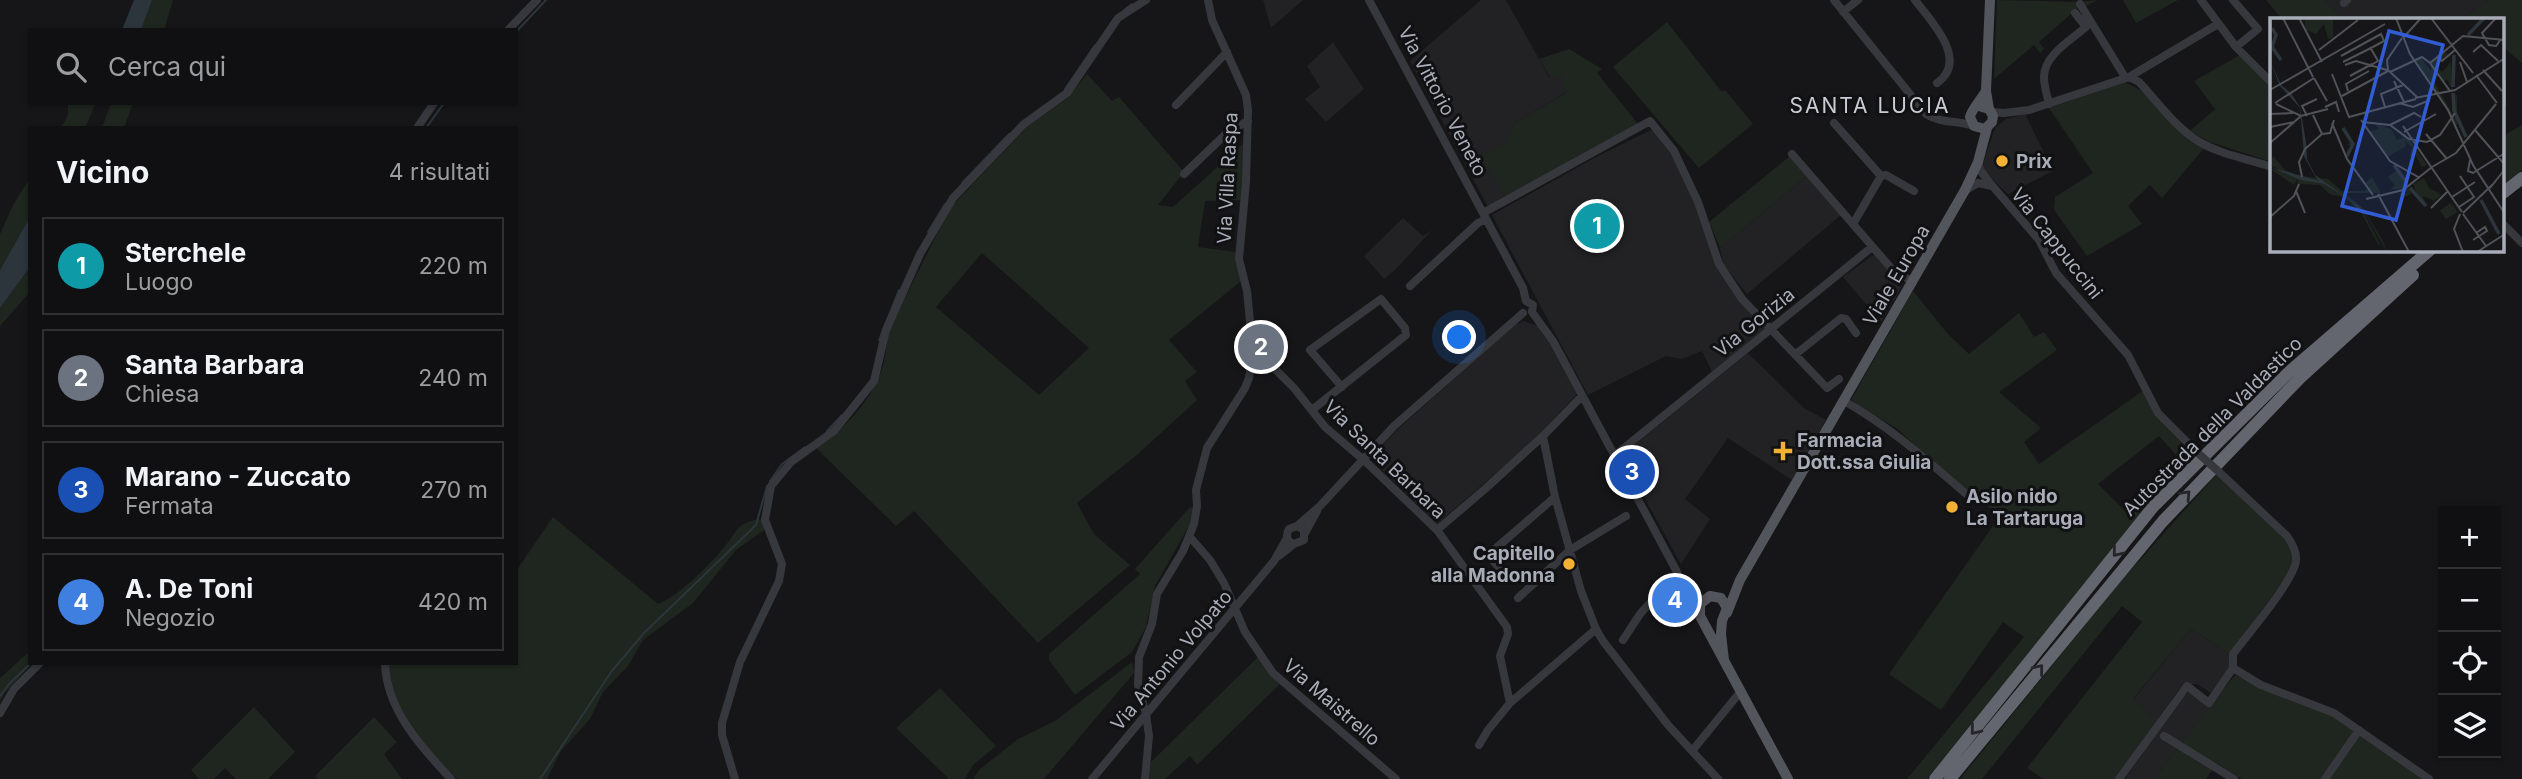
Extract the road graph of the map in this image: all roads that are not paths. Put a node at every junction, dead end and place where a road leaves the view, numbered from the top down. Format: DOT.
graph roads {
  1 [pos="537,0"];
  2 [pos="1146,0"];
  3 [pos="1208,0"];
  4 [pos="1369,0"];
  5 [pos="1834,0"];
  6 [pos="1858,0"];
  7 [pos="1915,0"];
  8 [pos="1990,0"];
  9 [pos="2201,0"];
  10 [pos="2233,0"];
  11 [pos="2080,4"];
  12 [pos="1843,12"];
  13 [pos="2075,13"];
  14 [pos="2218,24"];
  15 [pos="510,28"];
  16 [pos="2236,47"];
  17 [pos="1227,52"];
  18 [pos="2127,77"];
  19 [pos="2270,81"];
  20 [pos="1937,83"];
  21 [pos="2049,104"];
  22 [pos="433,105"];
  23 [pos="1176,105"];
  24 [pos="1983,117"];
  25 [pos="1248,121"];
  26 [pos="1960,121"];
  27 [pos="1834,123"];
  28 [pos="418,126"];
  29 [pos="1793,155"];
  30 [pos="1976,166"];
  31 [pos="2270,166"];
  32 [pos="1184,174"];
  33 [pos="1881,176"];
  34 [pos="2522,178"];
  35 [pos="1981,183"];
  36 [pos="1992,186"];
  37 [pos="2522,188"];
  38 [pos="1965,190"];
  39 [pos="1914,191"];
  40 [pos="2504,192"];
  41 [pos="2504,202"];
  42 [pos="1485,216"];
  43 [pos="1853,224"];
  44 [pos="2504,225"];
  45 [pos="2522,243"];
  46 [pos="1872,247"];
  47 [pos="2428,252"];
  48 [pos="2440,252"];
  49 [pos="1913,280"];
  50 [pos="1409,286"];
  51 [pos="1528,313"];
  52 [pos="1770,330"];
  53 [pos="1856,333"];
  54 [pos="1253,352"];
  55 [pos="1797,354"];
  56 [pos="1839,379"];
  57 [pos="1342,387"];
  58 [pos="1582,396"];
  59 [pos="1844,401"];
  60 [pos="1311,410"];
  61 [pos="1543,436"];
  62 [pos="1614,456"];
  63 [pos="1362,459"];
  64 [pos="1555,497"];
  65 [pos="1972,499"];
  66 [pos="1320,506"];
  67 [pos="1626,516"];
  68 [pos="1297,526"];
  69 [pos="1437,530"];
  70 [pos="1305,533"];
  71 [pos="1190,537"];
  72 [pos="1291,541"];
  73 [pos="1570,550"];
  74 [pos="1501,570"];
  75 [pos="1740,580"];
  76 [pos="1683,584"];
  77 [pos="1713,596"];
  78 [pos="1518,598"];
  79 [pos="1234,609"];
  80 [pos="1700,616"];
  81 [pos="1725,617"];
  82 [pos="1596,629"];
  83 [pos="1623,640"];
  84 [pos="1724,660"];
  85 [pos="38,665"];
  86 [pos="385,665"];
  87 [pos="2233,668"];
  88 [pos="1741,691"];
  89 [pos="1510,703"];
  90 [pos="0,713"];
  91 [pos="1146,714"];
  92 [pos="2360,730"];
  93 [pos="2164,736"];
  94 [pos="1479,745"];
  95 [pos="1692,751"];
  96 [pos="451,779"];
  97 [pos="735,779"];
  98 [pos="1092,779"];
  99 [pos="1145,779"];
  100 [pos="1396,779"];
  101 [pos="1718,779"];
  102 [pos="1788,779"];
  103 [pos="1936,779"];
  104 [pos="1950,779"];
  105 [pos="2119,779"];
  106 [pos="2234,779"];
  107 [pos="2325,779"];
  108 [pos="2429,779"];
  1 -- 15 [label="street"];
  2 -- 97 [label="street"];
  3 -- 17 [label="street, Via Villa Raspa"];
  4 -- 42 [label="street, Via Vittorio Veneto"];
  5 -- 12 [label="street"];
  6 -- 12 [label="street"];
  7 -- 20 [label="street"];
  8 -- 24 [label="main road, Viale Europa"];
  9 -- 14 [label="street"];
  10 -- 16 [label="street"];
  11 -- 18 [label="street"];
  12 -- 26 [label="street"];
  13 -- 21 [label="street"];
  14 -- 16 [label="street"];
  14 -- 18 [label="street"];
  16 -- 19 [label="street"];
  17 -- 23 [label="street"];
  17 -- 25 [label="street, Via Villa Raspa"];
  18 -- 21 [label="street"];
  18 -- 31 [label="street"];
  21 -- 24 [label="street"];
  22 -- 28 [label="street"];
  24 -- 26 [label="street"];
  24 -- 26 [label="street"];
  24 -- 30 [label="main road, Viale Europa"];
  25 -- 32 [label="street"];
  25 -- 54 [label="street, Via Villa Raspa"];
  27 -- 33 [label="street"];
  29 -- 43 [label="street"];
  30 -- 35 [label="street, Via Cappuccini"];
  30 -- 36 [label="street, Via Cappuccini"];
  30 -- 38 [label="main road, Viale Europa"];
  33 -- 39 [label="street"];
  33 -- 43 [label="street"];
  34 -- 40 [label="highway"];
  35 -- 36 [label="street, Via Cappuccini"];
  35 -- 38 [label="street, Via Cappuccini"];
  36 -- 87 [label="street, Via Cappuccini, bridge"];
  37 -- 41 [label="highway"];
  38 -- 49 [label="main road, Viale Europa"];
  42 -- 50 [label="street"];
  42 -- 51 [label="street, Via Vittorio Veneto"];
  42 -- 52 [label="street"];
  43 -- 46 [label="street"];
  44 -- 45 [label="street"];
  46 -- 49 [label="street"];
  46 -- 52 [label="street, Via Gorizia"];
  47 -- 103 [label="highway, Autostrada della Valdastico, one-way"];
  104 -- 48 [label="highway, Autostrada della Valdastico, one-way"];
  49 -- 59 [label="main road, Viale Europa"];
  51 -- 58 [label="street"];
  51 -- 63 [label="street"];
  52 -- 55 [label="street"];
  52 -- 62 [label="street, Via Gorizia"];
  53 -- 55 [label="street"];
  54 -- 60 [label="street, Via Santa Barbara"];
  54 -- 71 [label="street, Via Villa Raspa"];
  55 -- 56 [label="street"];
  57 -- 57 [label="street"];
  57 -- 60 [label="street"];
  58 -- 61 [label="street"];
  58 -- 62 [label="street"];
  59 -- 65 [label="street"];
  59 -- 75 [label="main road, Viale Europa"];
  60 -- 63 [label="street, Via Santa Barbara"];
  61 -- 64 [label="street"];
  61 -- 69 [label="street"];
  62 -- 76 [label="street"];
  63 -- 66 [label="street"];
  63 -- 69 [label="street, Via Santa Barbara"];
  64 -- 73 [label="street"];
  64 -- 74 [label="street"];
  66 -- 68 [label="street"];
  66 -- 70 [label="street"];
  67 -- 73 [label="street"];
  68 -- 70 [label="street"];
  68 -- 72 [label="street"];
  69 -- 89 [label="street, Via Santa Barbara"];
  70 -- 72 [label="street"];
  71 -- 79 [label="street, Via Maistrello"];
  71 -- 91 [label="street, Via Villa Raspa"];
  72 -- 79 [label="street, Via Antonio Volpato"];
  73 -- 78 [label="street"];
  73 -- 82 [label="street"];
  75 -- 77 [label="main road, Viale Europa"];
  75 -- 81 [label="main road, Viale Europa"];
  76 -- 77 [label="street"];
  76 -- 80 [label="street"];
  76 -- 83 [label="street"];
  77 -- 80 [label="main road"];
  77 -- 81 [label="main road"];
  79 -- 91 [label="street, Via Antonio Volpato"];
  79 -- 100 [label="street, Via Maistrello"];
  80 -- 81 [label="main road"];
  80 -- 84 [label="main road"];
  81 -- 84 [label="main road"];
  82 -- 89 [label="street"];
  82 -- 95 [label="street"];
  84 -- 88 [label="main road"];
  85 -- 90 [label="street"];
  86 -- 96 [label="street"];
  87 -- 92 [label="street"];
  87 -- 105 [label="street"];
  88 -- 95 [label="street"];
  88 -- 102 [label="main road"];
  89 -- 94 [label="street"];
  91 -- 98 [label="street, Via Antonio Volpato"];
  91 -- 99 [label="street, Via Villa Raspa"];
  92 -- 107 [label="street"];
  92 -- 108 [label="street"];
  93 -- 106 [label="street"];
  95 -- 101 [label="street"];
}
